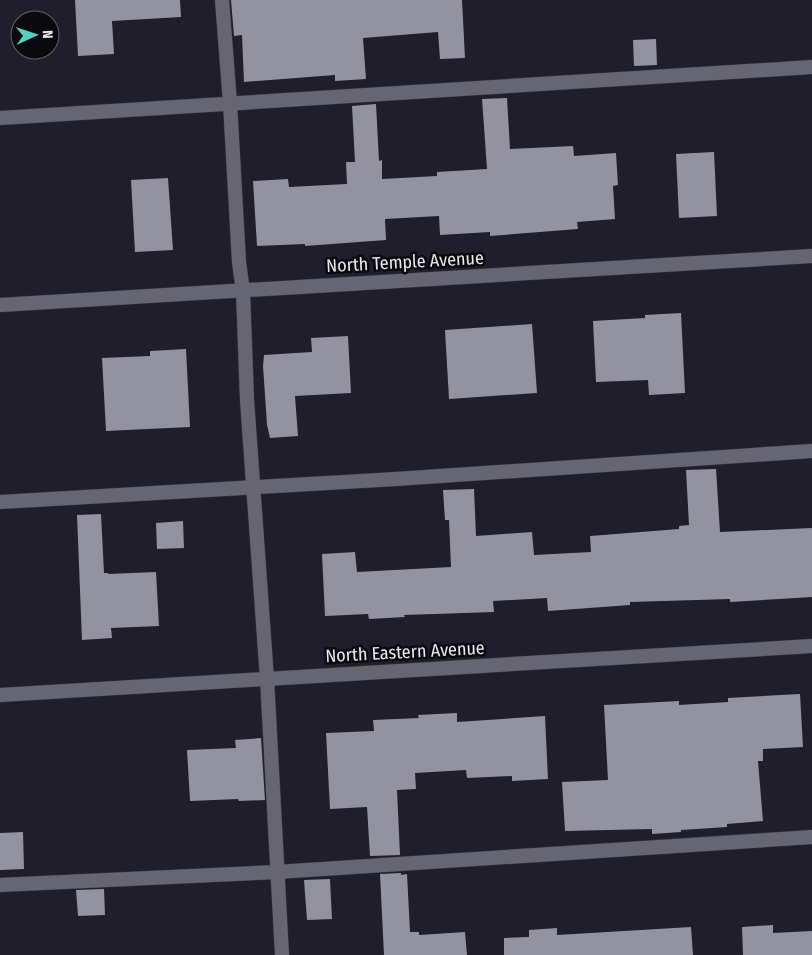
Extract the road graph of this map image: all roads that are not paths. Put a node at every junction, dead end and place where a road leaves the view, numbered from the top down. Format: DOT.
graph roads {
  1 [pos="222,0"];
  2 [pos="812,67"];
  3 [pos="230,103"];
  4 [pos="0,118"];
  5 [pos="812,256"];
  6 [pos="243,291"];
  7 [pos="0,305"];
  8 [pos="812,451"];
  9 [pos="253,488"];
  10 [pos="0,502"];
  11 [pos="812,646"];
  12 [pos="267,679"];
  13 [pos="0,695"];
  14 [pos="812,837"];
  15 [pos="278,872"];
  16 [pos="0,886"];
  17 [pos="282,955"];
  1 -- 3 [label="street"];
  2 -- 3 [label="street"];
  3 -- 4 [label="street"];
  3 -- 6 [label="street"];
  5 -- 6 [label="street, North Temple Avenue"];
  6 -- 7 [label="street, North Temple Avenue"];
  6 -- 9 [label="street"];
  8 -- 9 [label="street"];
  9 -- 10 [label="street"];
  9 -- 12 [label="street"];
  11 -- 12 [label="street, North Eastern Avenue"];
  12 -- 13 [label="street, North Eastern Avenue"];
  12 -- 15 [label="street"];
  14 -- 15 [label="street"];
  15 -- 16 [label="street"];
  15 -- 17 [label="street"];
}
